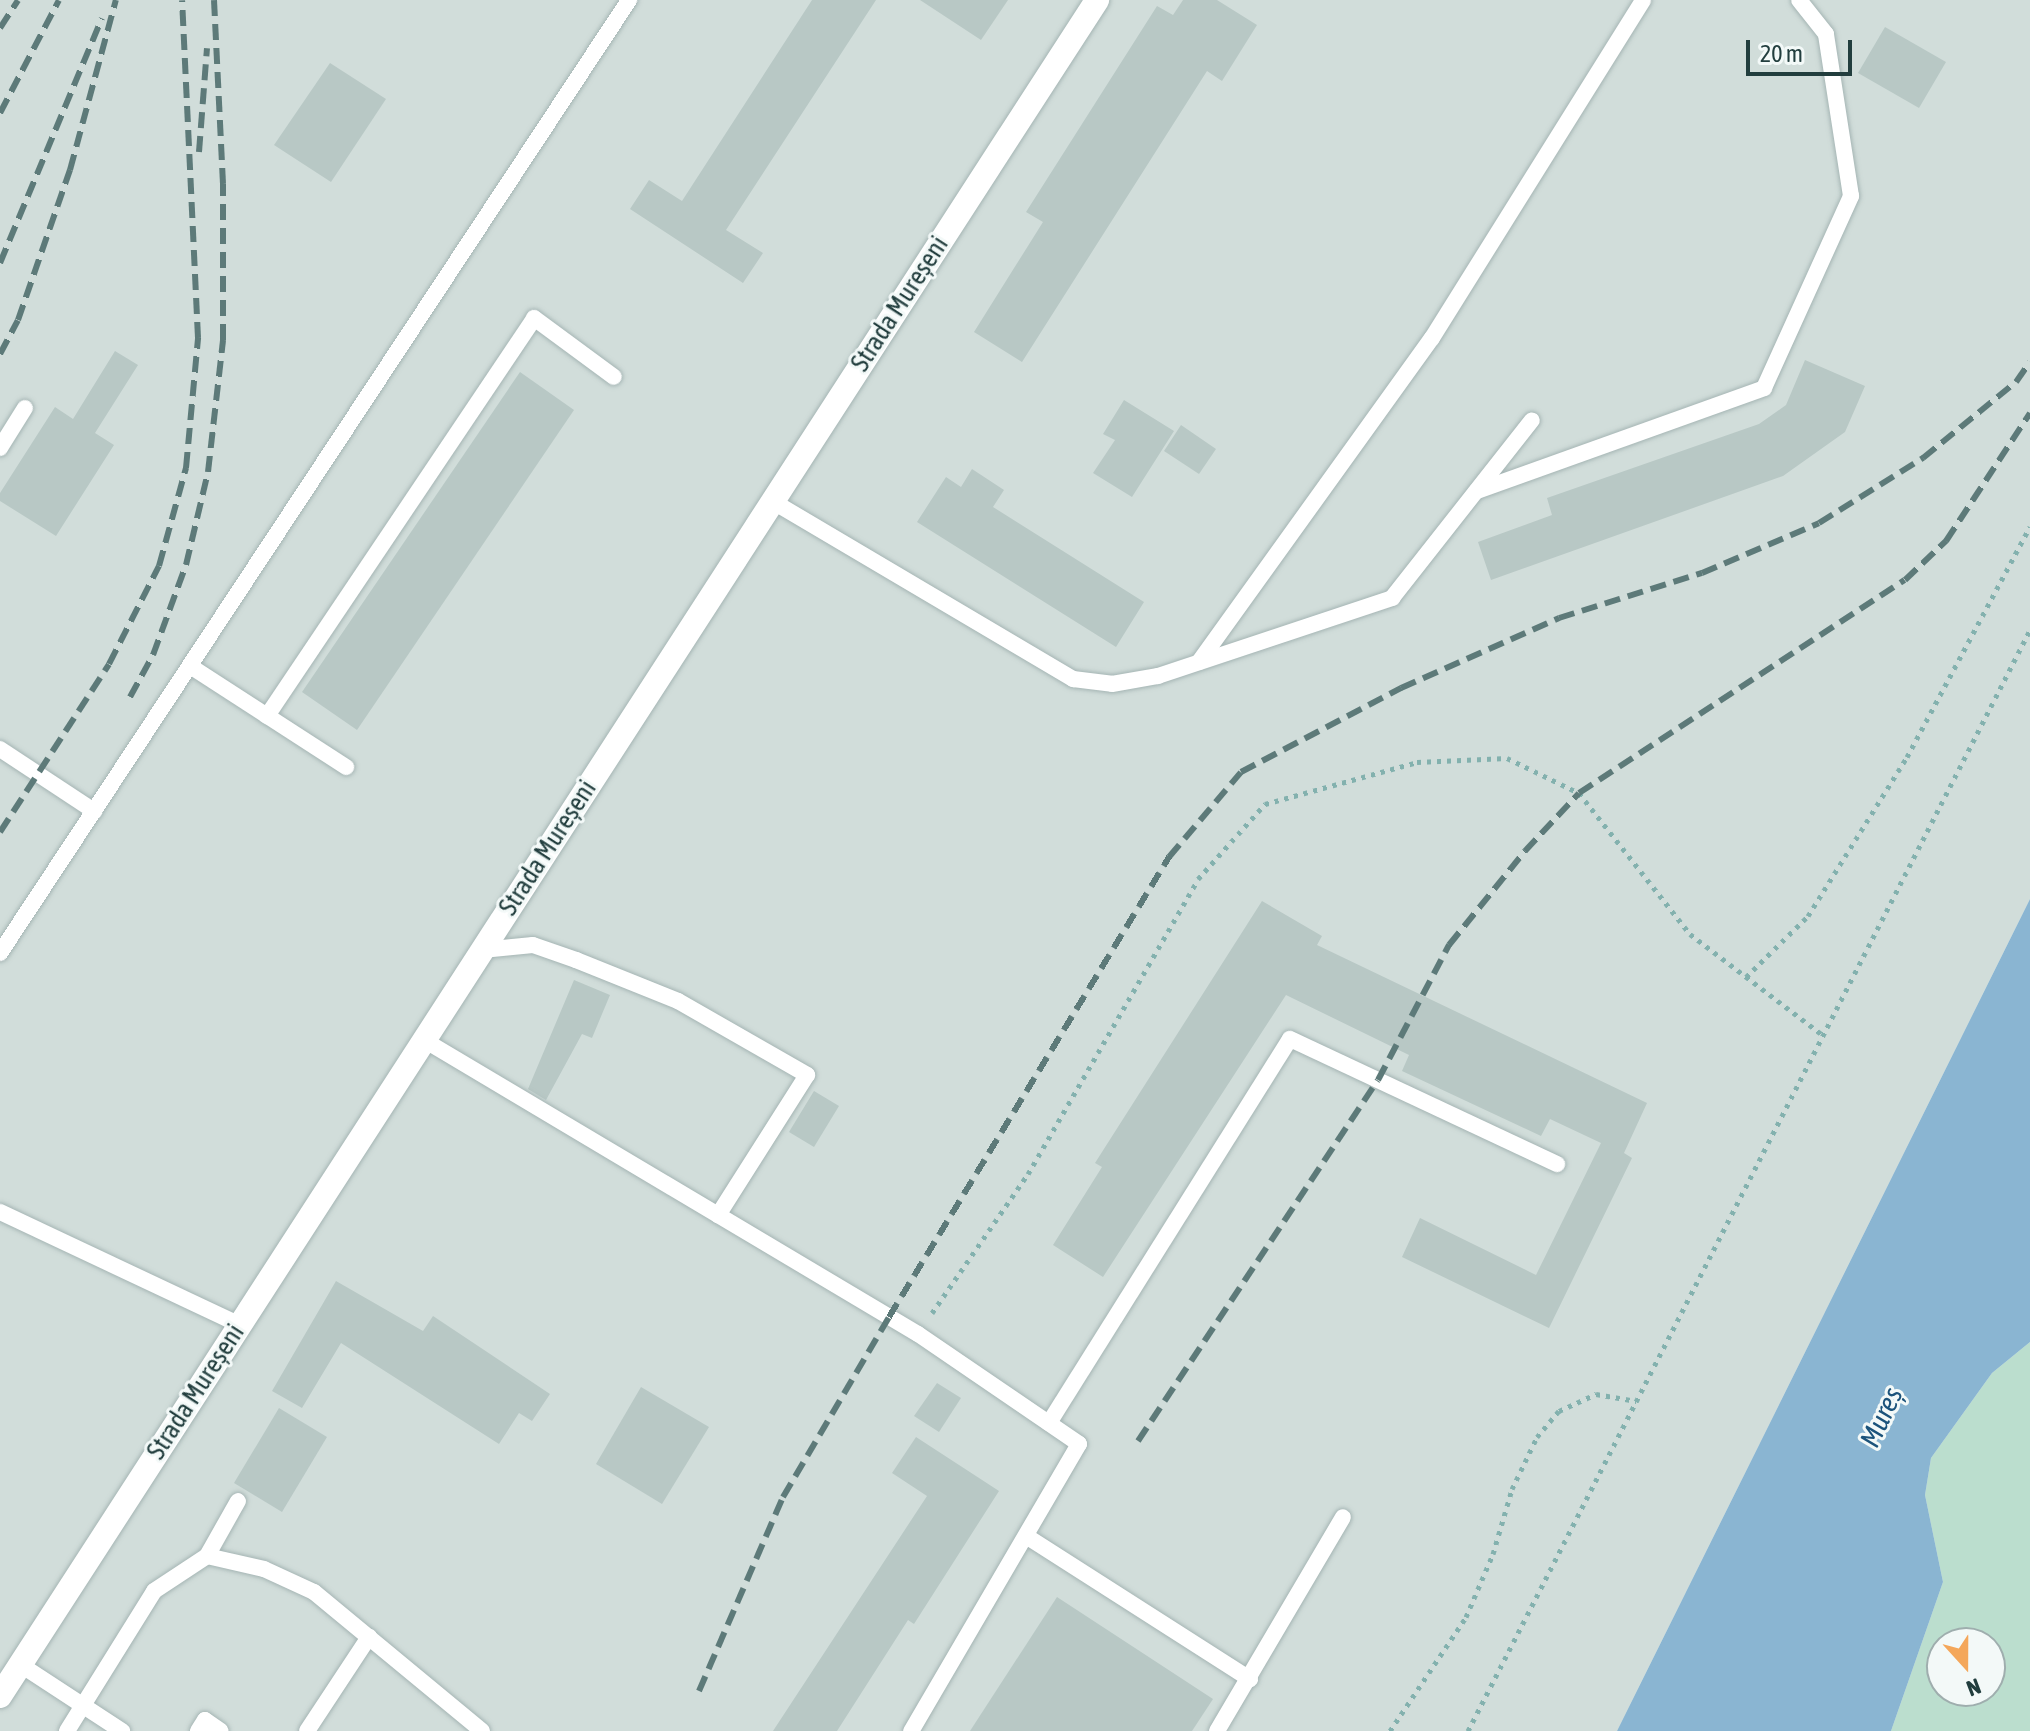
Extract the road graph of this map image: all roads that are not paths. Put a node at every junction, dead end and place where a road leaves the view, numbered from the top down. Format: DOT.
graph roads {
  1 [pos="629,0"];
  2 [pos="1097,0"];
  3 [pos="1643,0"];
  4 [pos="1799,0"];
  5 [pos="614,377"];
  6 [pos="25,408"];
  7 [pos="1532,420"];
  8 [pos="0,448"];
  9 [pos="1476,491"];
  10 [pos="772,501"];
  11 [pos="1199,662"];
  12 [pos="190,666"];
  13 [pos="267,716"];
  14 [pos="0,749"];
  15 [pos="346,767"];
  16 [pos="94,811"];
  17 [pos="482,950"];
  18 [pos="0,953"];
  19 [pos="424,1040"];
  20 [pos="1557,1164"];
  21 [pos="0,1212"];
  22 [pos="718,1215"];
  23 [pos="240,1325"];
  24 [pos="1049,1423"];
  25 [pos="238,1501"];
  26 [pos="1343,1517"];
  27 [pos="1026,1536"];
  28 [pos="207,1556"];
  29 [pos="369,1637"];
  30 [pos="21,1665"];
  31 [pos="1250,1679"];
  32 [pos="0,1696"];
  33 [pos="84,1704"];
  34 [pos="67,1731"];
  35 [pos="122,1731"];
  36 [pos="198,1731"];
  37 [pos="221,1731"];
  38 [pos="307,1731"];
  39 [pos="482,1731"];
  40 [pos="911,1731"];
  41 [pos="1217,1731"];
  1 -- 12 [label="lane"];
  2 -- 10 [label="street, Strada Mureșeni"];
  3 -- 11 [label="lane"];
  4 -- 9 [label="lane"];
  5 -- 13 [label="lane"];
  6 -- 8 [label="lane"];
  7 -- 9 [label="lane"];
  9 -- 11 [label="lane"];
  10 -- 11 [label="lane"];
  10 -- 17 [label="street, Strada Mureșeni"];
  12 -- 13 [label="lane"];
  12 -- 16 [label="lane"];
  13 -- 15 [label="lane"];
  14 -- 16 [label="lane"];
  16 -- 18 [label="lane"];
  17 -- 19 [label="street, Strada Mureșeni"];
  17 -- 22 [label="lane"];
  19 -- 22 [label="lane"];
  19 -- 23 [label="street, Strada Mureșeni"];
  20 -- 24 [label="lane"];
  21 -- 23 [label="lane"];
  22 -- 24 [label="lane"];
  23 -- 30 [label="street, Strada Mureșeni"];
  24 -- 27 [label="lane"];
  25 -- 28 [label="lane"];
  26 -- 31 [label="lane"];
  27 -- 31 [label="lane"];
  27 -- 40 [label="lane"];
  28 -- 29 [label="lane"];
  28 -- 33 [label="lane"];
  29 -- 38 [label="lane"];
  29 -- 39 [label="lane"];
  30 -- 32 [label="street, Strada Mureșeni"];
  30 -- 33 [label="lane"];
  31 -- 41 [label="lane"];
  33 -- 34 [label="lane"];
  33 -- 35 [label="lane"];
  36 -- 37 [label="lane"];
}
